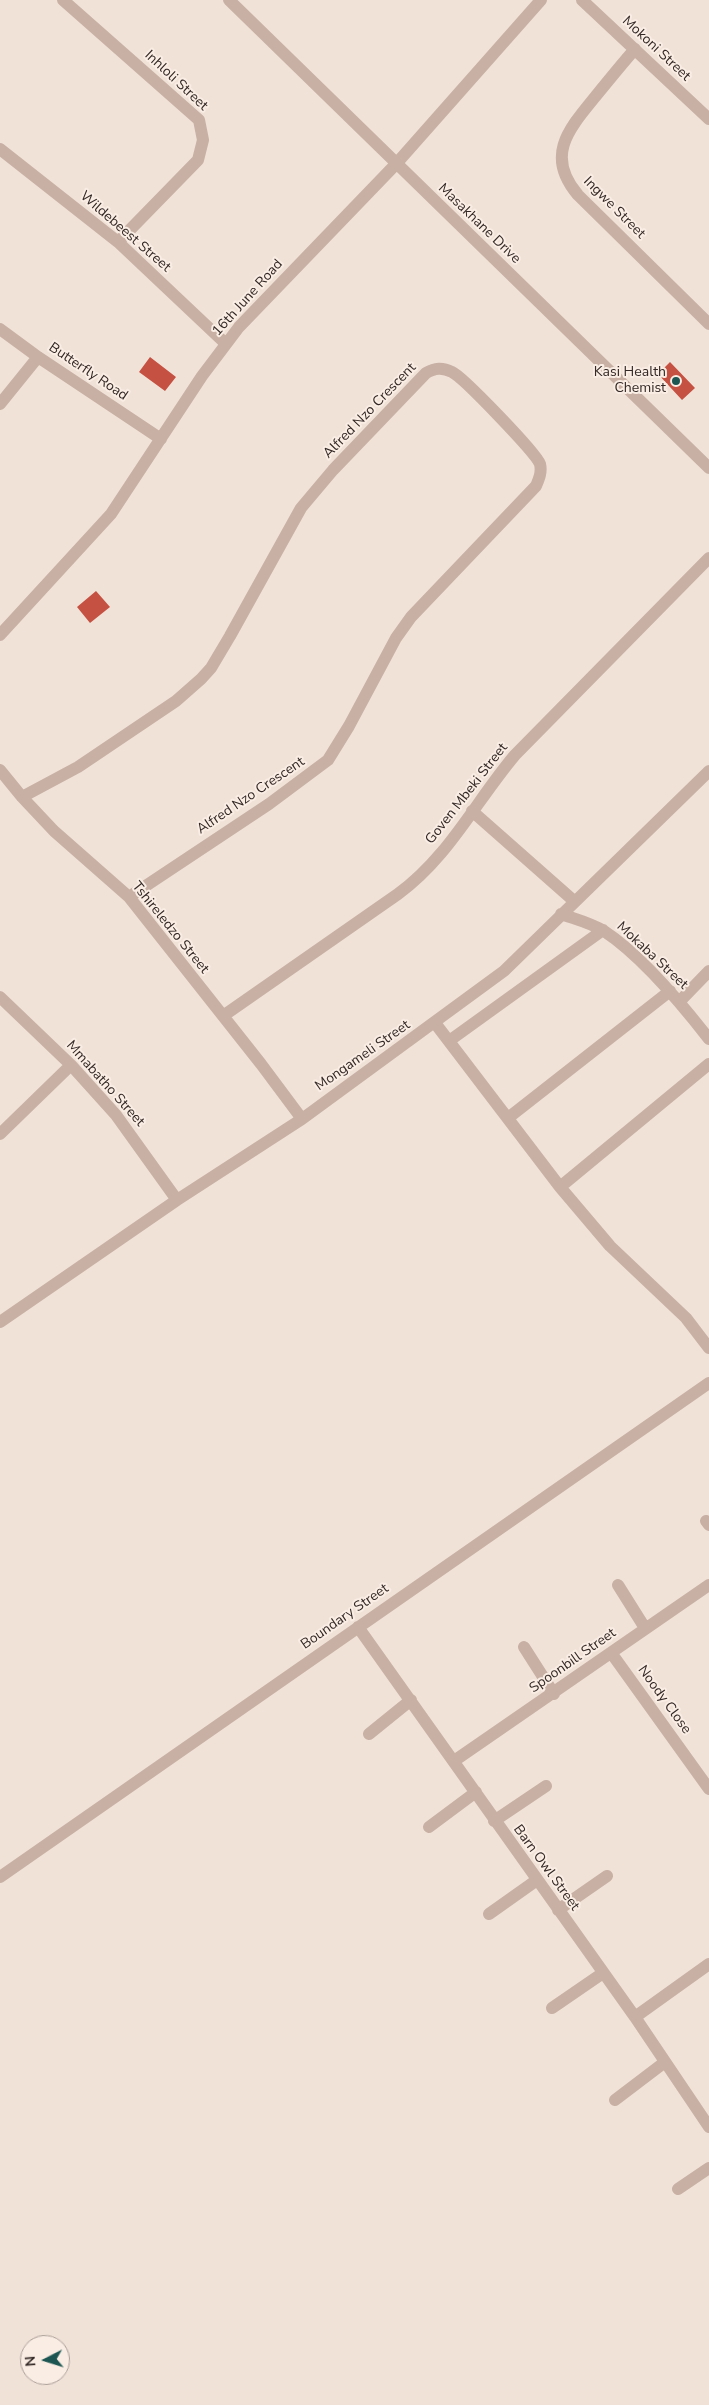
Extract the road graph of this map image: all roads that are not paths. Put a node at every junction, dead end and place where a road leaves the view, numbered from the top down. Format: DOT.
graph roads {
  1 [pos="63,0"];
  2 [pos="229,0"];
  3 [pos="541,0"];
  4 [pos="582,0"];
  5 [pos="635,49"];
  6 [pos="709,119"];
  7 [pos="0,149"];
  8 [pos="396,164"];
  9 [pos="118,242"];
  10 [pos="709,324"];
  11 [pos="0,329"];
  12 [pos="226,344"];
  13 [pos="38,358"];
  14 [pos="0,404"];
  15 [pos="161,439"];
  16 [pos="709,468"];
  17 [pos="709,558"];
  18 [pos="0,635"];
  19 [pos="0,770"];
  20 [pos="709,771"];
  21 [pos="22,798"];
  22 [pos="472,811"];
  23 [pos="129,897"];
  24 [pos="574,901"];
  25 [pos="561,914"];
  26 [pos="603,930"];
  27 [pos="709,971"];
  28 [pos="670,991"];
  29 [pos="0,997"];
  30 [pos="680,1001"];
  31 [pos="223,1016"];
  32 [pos="435,1023"];
  33 [pos="709,1039"];
  34 [pos="449,1041"];
  35 [pos="709,1064"];
  36 [pos="71,1065"];
  37 [pos="508,1118"];
  38 [pos="302,1119"];
  39 [pos="0,1134"];
  40 [pos="560,1187"];
  41 [pos="177,1200"];
  42 [pos="0,1322"];
  43 [pos="709,1348"];
  44 [pos="709,1383"];
  45 [pos="618,1585"];
  46 [pos="709,1585"];
  47 [pos="358,1627"];
  48 [pos="645,1628"];
  49 [pos="524,1646"];
  50 [pos="612,1654"];
  51 [pos="554,1694"];
  52 [pos="411,1700"];
  53 [pos="369,1734"];
  54 [pos="454,1761"];
  55 [pos="546,1786"];
  56 [pos="709,1788"];
  57 [pos="476,1792"];
  58 [pos="494,1821"];
  59 [pos="429,1827"];
  60 [pos="607,1876"];
  61 [pos="0,1877"];
  62 [pos="537,1880"];
  63 [pos="558,1910"];
  64 [pos="490,1914"];
  65 [pos="709,1964"];
  66 [pos="604,1973"];
  67 [pos="552,2008"];
  68 [pos="635,2017"];
  69 [pos="665,2062"];
  70 [pos="614,2100"];
  71 [pos="709,2127"];
  72 [pos="709,2168"];
  73 [pos="678,2189"];
  1 -- 9 [label="street, Inhloli Street"];
  2 -- 8 [label="street, Masakhane Drive"];
  3 -- 8 [label="street, 16th June Road"];
  4 -- 5 [label="street, Mokoni Street"];
  5 -- 6 [label="street, Mokoni Street"];
  5 -- 10 [label="street, Ingwe Street"];
  7 -- 9 [label="street, Wildebeest Street"];
  8 -- 12 [label="street, 16th June Road"];
  8 -- 16 [label="street, Masakhane Drive"];
  9 -- 12 [label="street, Wildebeest Street"];
  11 -- 13 [label="street, Butterfly Road"];
  12 -- 15 [label="street, 16th June Road"];
  13 -- 14 [label="street"];
  13 -- 15 [label="street, Butterfly Road"];
  15 -- 18 [label="street, 16th June Road"];
  17 -- 22 [label="street, Goven Mbeki Street"];
  19 -- 21 [label="street, Tshireledzo Street"];
  20 -- 24 [label="street, Mongameli Street"];
  21 -- 23 [label="street, Tshireledzo Street"];
  21 -- 23 [label="street, Alfred Nzo Crescent"];
  22 -- 24 [label="street"];
  22 -- 31 [label="street, Goven Mbeki Street"];
  23 -- 31 [label="street, Tshireledzo Street"];
  24 -- 25 [label="street, Mongameli Street"];
  25 -- 26 [label="street, Mokaba Street"];
  25 -- 32 [label="street, Mongameli Street"];
  26 -- 28 [label="street, Mokaba Street"];
  26 -- 34 [label="street"];
  27 -- 30 [label="street"];
  28 -- 30 [label="street, Mokaba Street"];
  28 -- 37 [label="street"];
  29 -- 36 [label="street, Mmabatho Street"];
  30 -- 33 [label="street, Mokaba Street"];
  31 -- 38 [label="street, Tshireledzo Street"];
  32 -- 34 [label="street"];
  32 -- 38 [label="street, Mongameli Street"];
  34 -- 37 [label="street"];
  35 -- 40 [label="street"];
  36 -- 39 [label="street"];
  36 -- 41 [label="street, Mmabatho Street"];
  37 -- 40 [label="street"];
  38 -- 41 [label="street, Mongameli Street"];
  40 -- 43 [label="street"];
  41 -- 42 [label="street, Mongameli Street"];
  44 -- 47 [label="street, Boundary Street"];
  45 -- 48 [label="street"];
  46 -- 48 [label="street, Spoonbill Street"];
  47 -- 52 [label="street, Barn Owl Street"];
  47 -- 61 [label="street, Boundary Street"];
  48 -- 50 [label="street, Spoonbill Street"];
  49 -- 51 [label="street"];
  50 -- 51 [label="street, Spoonbill Street"];
  50 -- 56 [label="street, Noody Close"];
  51 -- 54 [label="street, Spoonbill Street"];
  52 -- 53 [label="street"];
  52 -- 54 [label="street, Barn Owl Street"];
  54 -- 57 [label="street, Barn Owl Street"];
  55 -- 58 [label="street"];
  57 -- 58 [label="street, Barn Owl Street"];
  57 -- 59 [label="street"];
  58 -- 62 [label="street, Barn Owl Street"];
  60 -- 63 [label="street"];
  62 -- 63 [label="street, Barn Owl Street"];
  62 -- 64 [label="street"];
  63 -- 66 [label="street, Barn Owl Street"];
  65 -- 68 [label="street"];
  66 -- 67 [label="street"];
  66 -- 68 [label="street, Barn Owl Street"];
  68 -- 69 [label="street, Barn Owl Street"];
  69 -- 70 [label="street"];
  69 -- 71 [label="street, Barn Owl Street"];
  72 -- 73 [label="street"];
}
